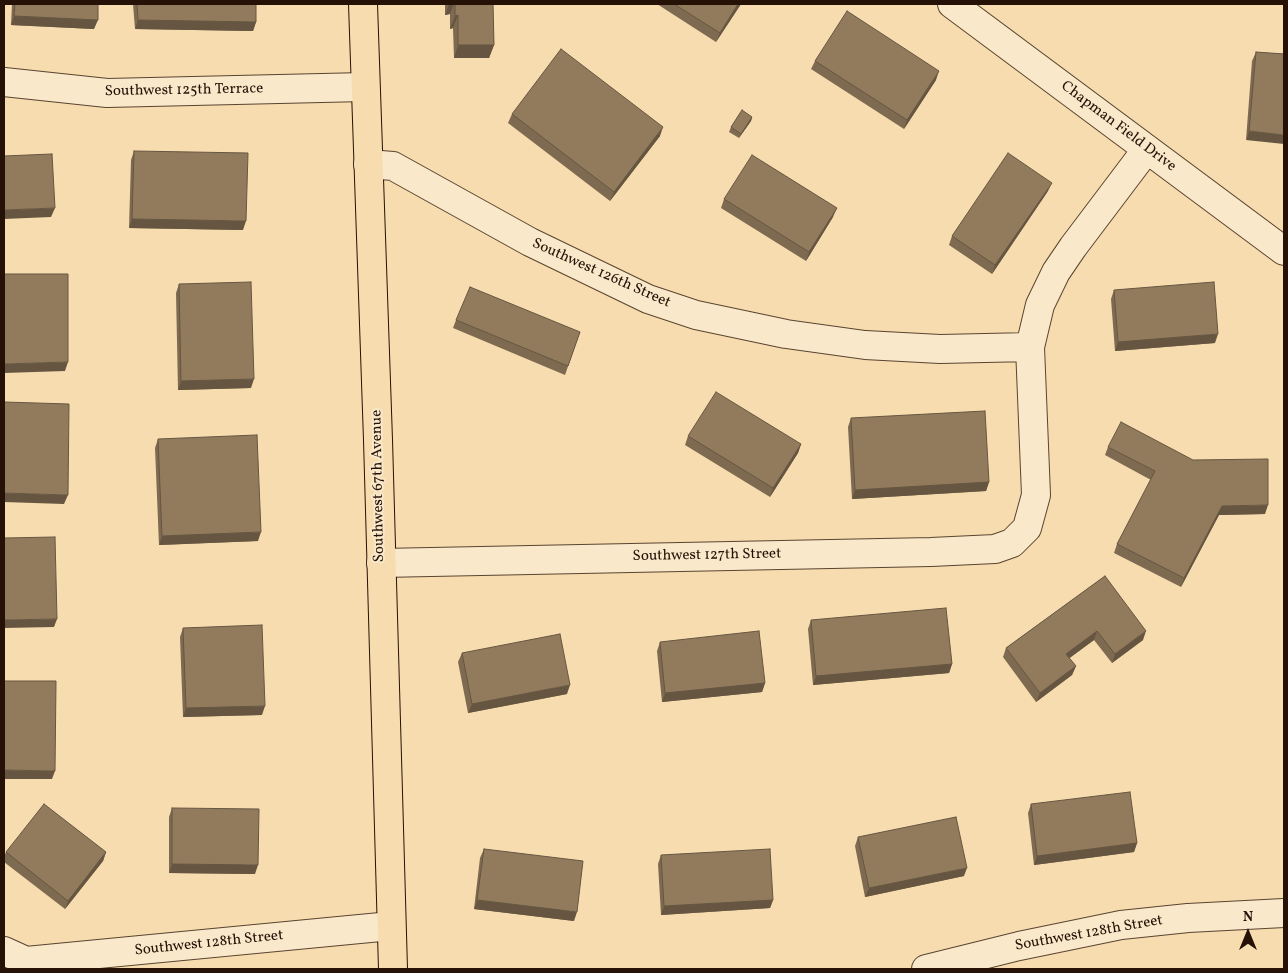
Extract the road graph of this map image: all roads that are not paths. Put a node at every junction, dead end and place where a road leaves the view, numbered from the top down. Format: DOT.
graph roads {
  1 [pos="363,4"];
  2 [pos="952,4"];
  3 [pos="4,82"];
  4 [pos="365,87"];
  5 [pos="1147,149"];
  6 [pos="368,164"];
  7 [pos="1284,251"];
  8 [pos="1030,347"];
  9 [pos="381,563"];
  10 [pos="1284,913"];
  11 [pos="391,926"];
  12 [pos="15,956"];
  13 [pos="393,969"];
  14 [pos="926,969"];
  1 -- 4 [label="main road, Southwest 67th Avenue"];
  2 -- 5 [label="street, Chapman Field Drive"];
  3 -- 4 [label="street, Southwest 125th Terrace"];
  4 -- 6 [label="main road, Southwest 67th Avenue"];
  5 -- 7 [label="street, Chapman Field Drive"];
  5 -- 8 [label="street"];
  6 -- 8 [label="street, Southwest 126th Street"];
  6 -- 9 [label="main road, Southwest 67th Avenue"];
  8 -- 9 [label="street, Southwest 127th Street"];
  9 -- 11 [label="main road, Southwest 67th Avenue"];
  10 -- 14 [label="street, Southwest 128th Street"];
  11 -- 12 [label="street, Southwest 128th Street"];
  11 -- 13 [label="main road, Southwest 67th Avenue"];
}
